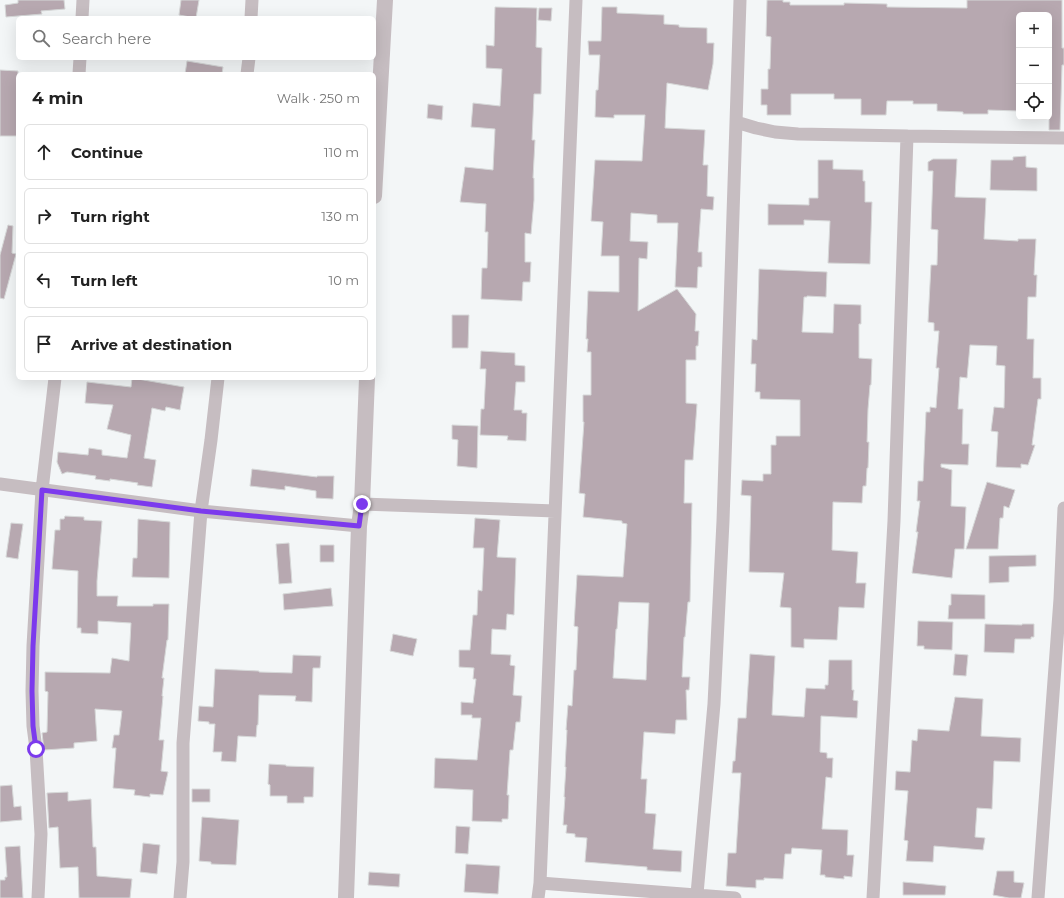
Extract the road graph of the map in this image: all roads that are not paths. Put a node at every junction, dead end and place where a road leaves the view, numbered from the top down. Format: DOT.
graph roads {
  1 [pos="84,0"];
  2 [pos="252,0"];
  3 [pos="385,0"];
  4 [pos="576,0"];
  5 [pos="740,0"];
  6 [pos="82,16"];
  7 [pos="251,16"];
  8 [pos="80,60"];
  9 [pos="248,60"];
  10 [pos="79,72"];
  11 [pos="248,72"];
  12 [pos="736,122"];
  13 [pos="906,136"];
  14 [pos="1064,138"];
  15 [pos="376,160"];
  16 [pos="55,380"];
  17 [pos="218,380"];
  18 [pos="367,380"];
  19 [pos="0,484"];
  20 [pos="42,490"];
  21 [pos="362,504"];
  22 [pos="1064,508"];
  23 [pos="201,511"];
  24 [pos="555,511"];
  25 [pos="359,526"];
  26 [pos="540,883"];
  27 [pos="697,894"];
  28 [pos="38,898"];
  29 [pos="180,898"];
  30 [pos="346,898"];
  31 [pos="538,898"];
  32 [pos="736,898"];
  33 [pos="873,898"];
  34 [pos="1038,898"];
  1 -- 6 [label="street"];
  2 -- 7 [label="street"];
  3 -- 15 [label="street"];
  4 -- 24 [label="street"];
  5 -- 12 [label="street"];
  8 -- 10 [label="street"];
  9 -- 11 [label="street"];
  12 -- 13 [label="street"];
  12 -- 27 [label="street"];
  13 -- 14 [label="street"];
  13 -- 33 [label="street"];
  16 -- 20 [label="street"];
  17 -- 23 [label="street"];
  18 -- 21 [label="street"];
  19 -- 20 [label="street"];
  20 -- 23 [label="street"];
  20 -- 28 [label="street"];
  21 -- 24 [label="street"];
  21 -- 25 [label="street"];
  22 -- 34 [label="street"];
  23 -- 25 [label="street"];
  23 -- 29 [label="street"];
  24 -- 26 [label="street"];
  25 -- 30 [label="street"];
  26 -- 27 [label="street"];
  26 -- 31 [label="street"];
  27 -- 32 [label="street"];
}
